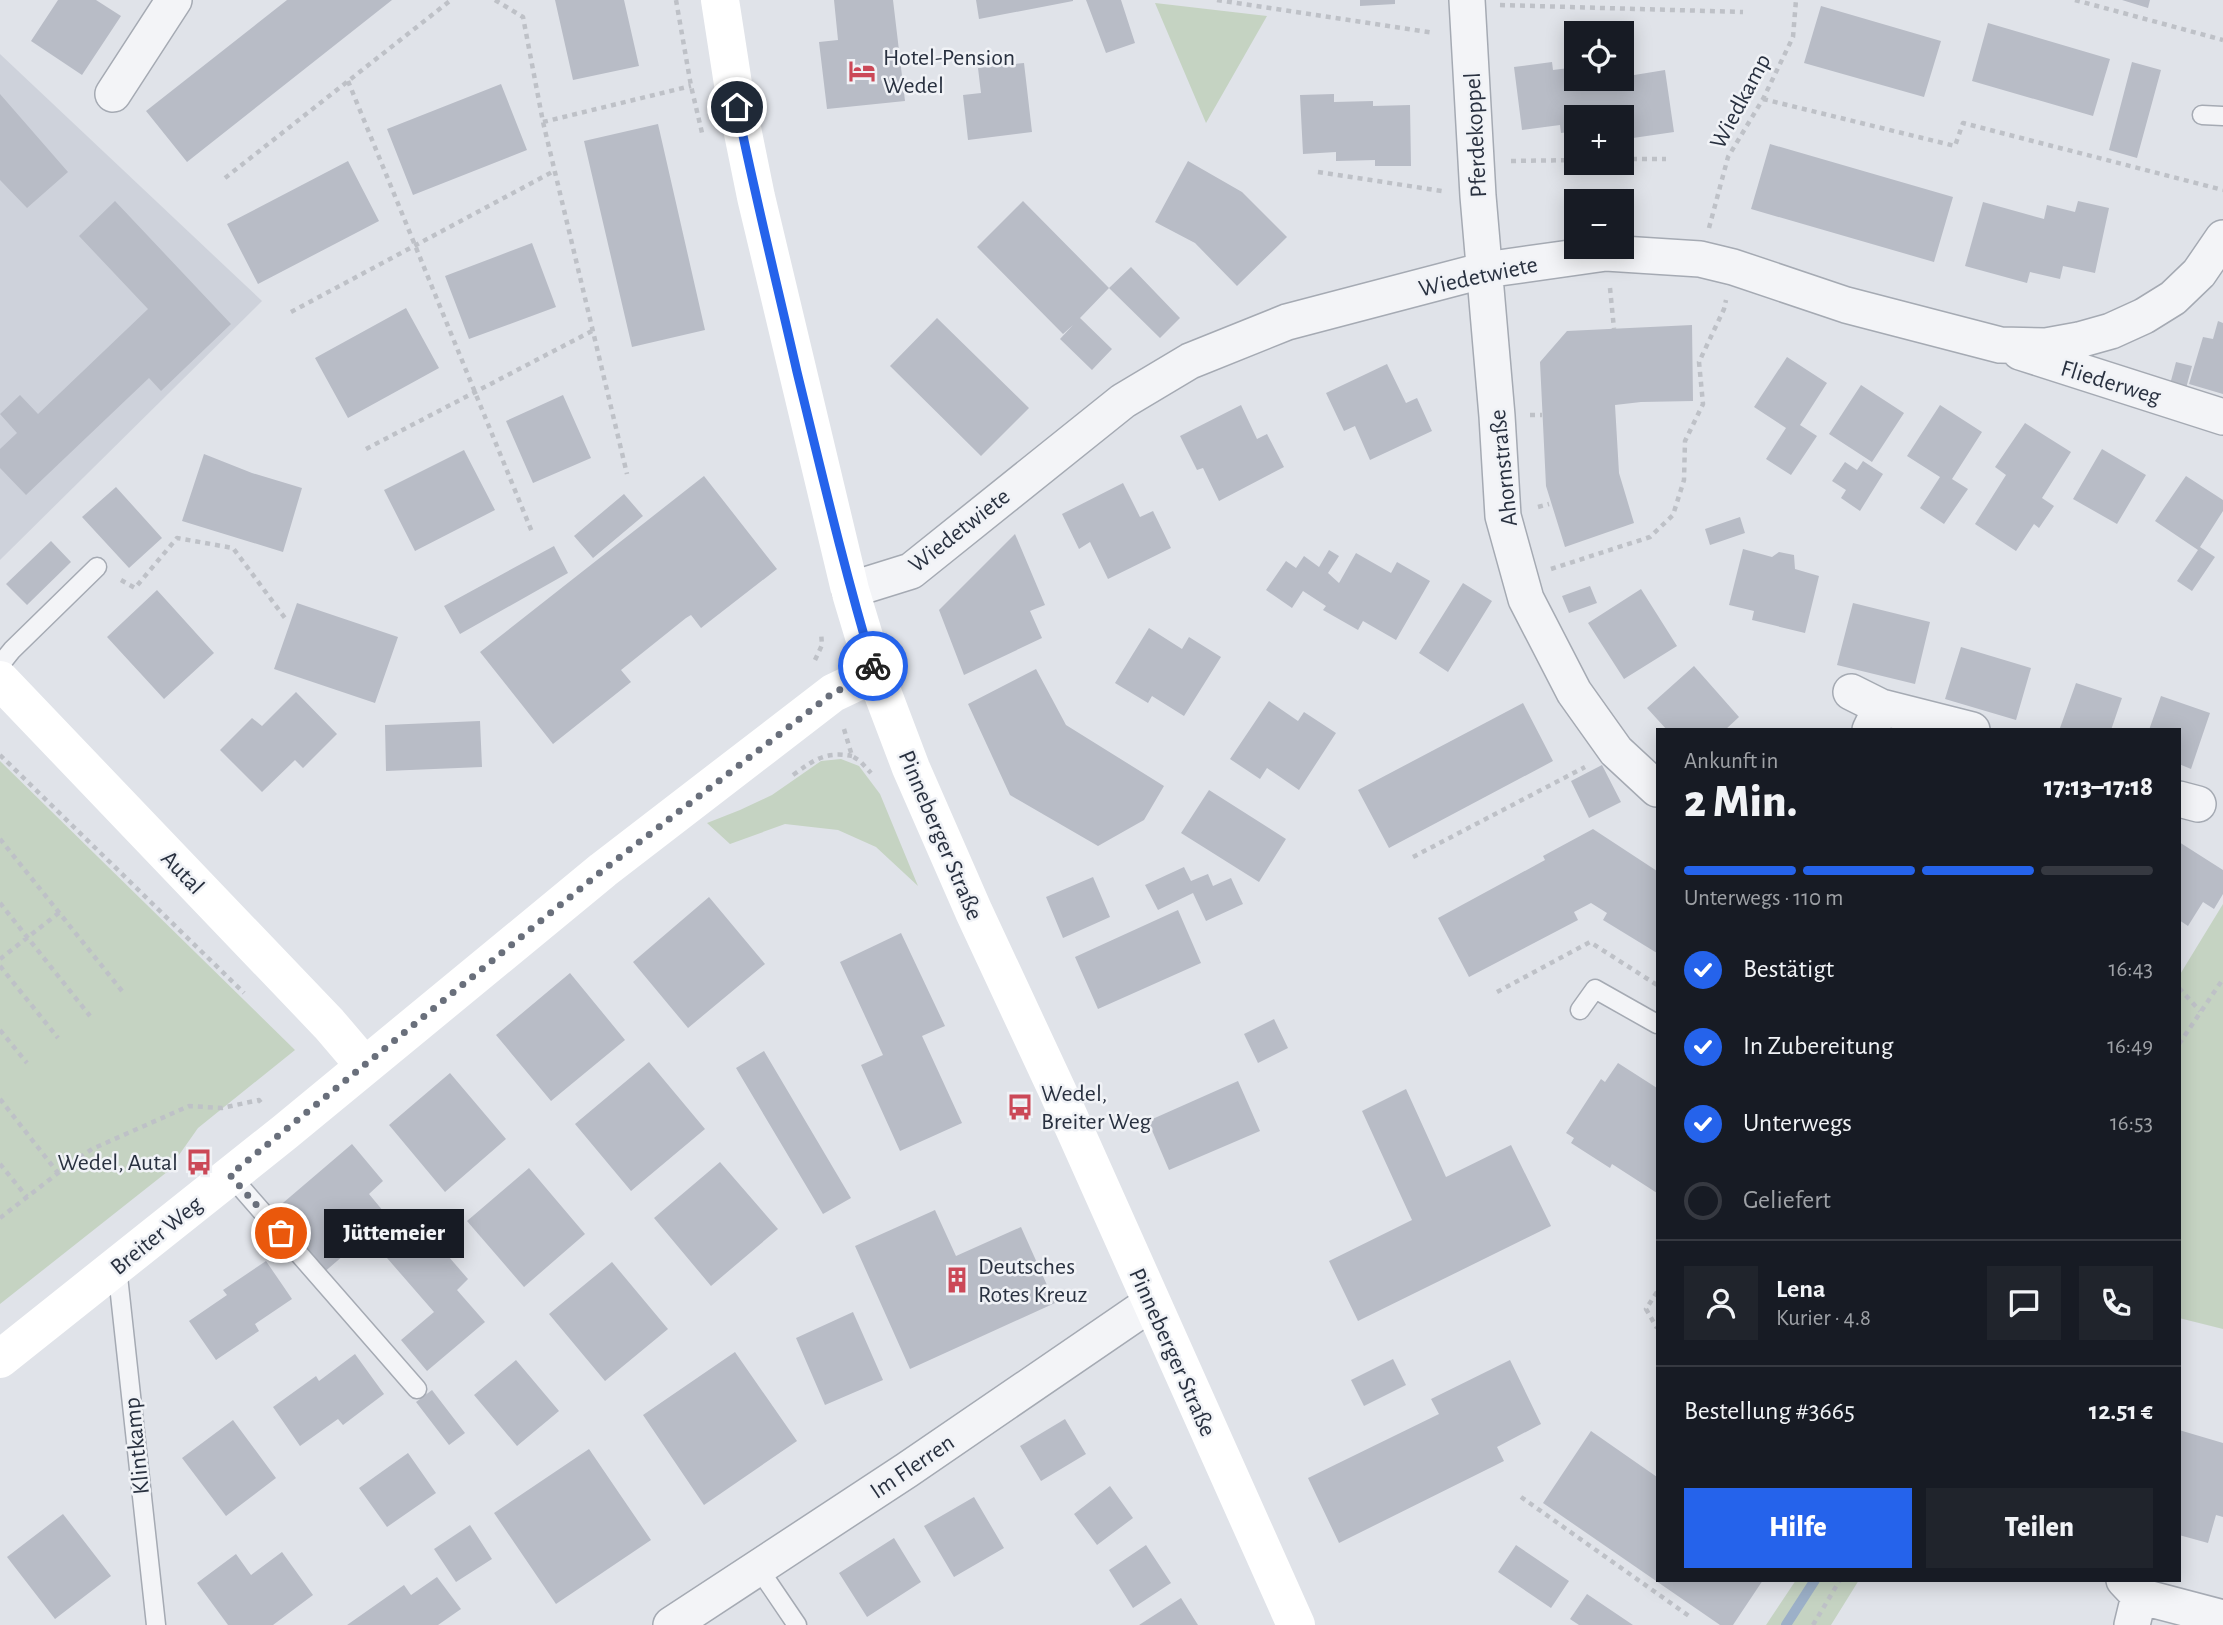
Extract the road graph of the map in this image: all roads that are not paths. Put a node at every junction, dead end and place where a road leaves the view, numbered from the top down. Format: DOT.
graph roads {
  1 [pos="174,0"];
  2 [pos="719,0"];
  3 [pos="1468,14"];
  4 [pos="113,94"];
  5 [pos="2202,115"];
  6 [pos="2223,116"];
  7 [pos="2223,238"];
  8 [pos="1485,270"];
  9 [pos="2000,345"];
  10 [pos="2223,417"];
  11 [pos="97,566"];
  12 [pos="850,590"];
  13 [pos="0,665"];
  14 [pos="875,673"];
  15 [pos="0,680"];
  16 [pos="1867,710"];
  17 [pos="1962,728"];
  18 [pos="1656,788"];
  19 [pos="1580,1010"];
  20 [pos="1656,1023"];
  21 [pos="365,1065"];
  22 [pos="230,1175"];
  23 [pos="117,1266"];
  24 [pos="1151,1303"];
  25 [pos="0,1359"];
  26 [pos="416,1389"];
  27 [pos="759,1569"];
  28 [pos="2132,1601"];
  29 [pos="2223,1618"];
  30 [pos="156,1625"];
  31 [pos="671,1625"];
  32 [pos="797,1625"];
  33 [pos="1296,1625"];
  1 -- 4 [label="street"];
  2 -- 12 [label="main road, Pinneberger Straße"];
  3 -- 8 [label="street, Pferdekoppel"];
  5 -- 6 [label="lane"];
  7 -- 9 [label="street, Wiedetwiete"];
  8 -- 9 [label="street, Wiedetwiete"];
  8 -- 12 [label="street, Wiedetwiete"];
  8 -- 18 [label="street, Ahornstraße"];
  9 -- 10 [label="street, Fliederweg"];
  11 -- 13 [label="lane"];
  12 -- 14 [label="main road, Pinneberger Straße"];
  14 -- 21 [label="main road, Breiter Weg"];
  14 -- 24 [label="main road, Pinneberger Straße"];
  15 -- 21 [label="main road, Autal"];
  16 -- 17 [label="street"];
  19 -- 20 [label="lane"];
  21 -- 22 [label="main road, Breiter Weg"];
  22 -- 23 [label="main road, Breiter Weg"];
  22 -- 26 [label="lane"];
  23 -- 25 [label="main road, Breiter Weg"];
  23 -- 30 [label="lane, Klintkamp"];
  24 -- 27 [label="street, Im Flerren"];
  24 -- 33 [label="main road, Pinneberger Straße"];
  27 -- 31 [label="street, Im Flerren"];
  27 -- 32 [label="lane"];
  28 -- 29 [label="street"];
}
